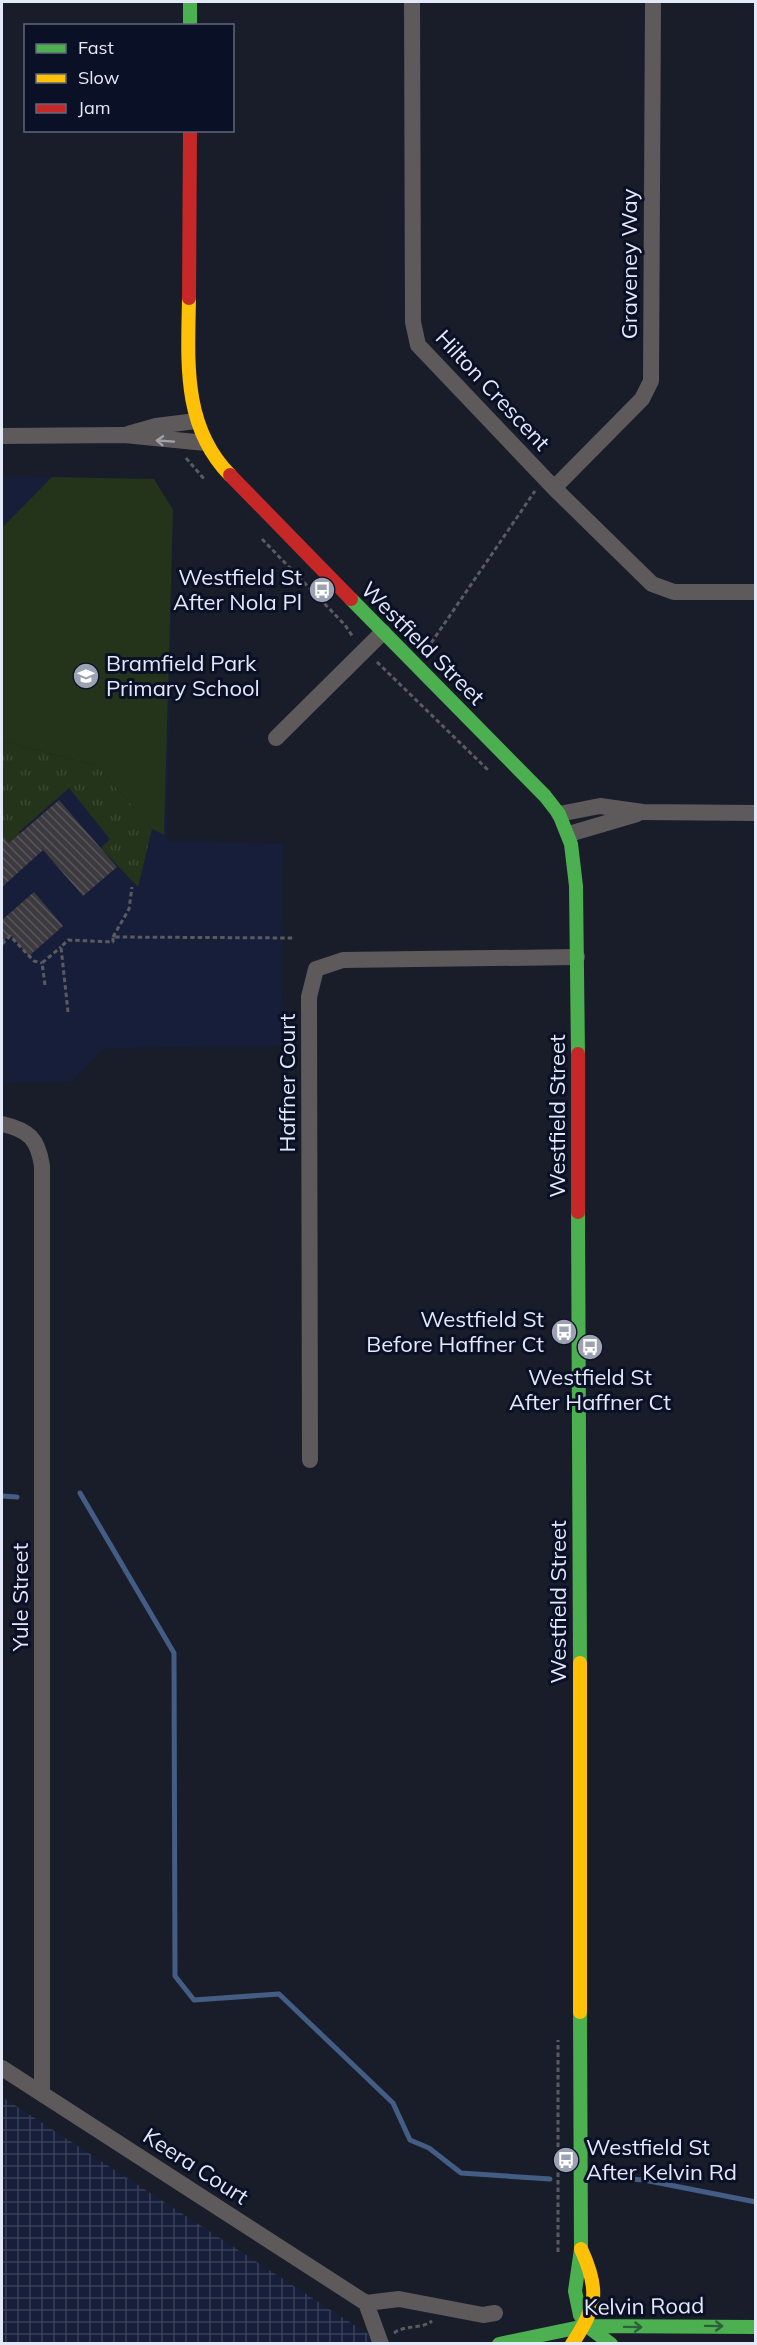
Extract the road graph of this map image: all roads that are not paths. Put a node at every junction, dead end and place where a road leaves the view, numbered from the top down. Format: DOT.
graph roads {
  1 [pos="190,2"];
  2 [pos="412,2"];
  3 [pos="653,2"];
  4 [pos="190,24"];
  5 [pos="190,132"];
  6 [pos="196,421"];
  7 [pos="124,435"];
  8 [pos="2,436"];
  9 [pos="206,443"];
  10 [pos="546,487"];
  11 [pos="756,592"];
  12 [pos="383,632"];
  13 [pos="276,738"];
  14 [pos="643,812"];
  15 [pos="756,813"];
  16 [pos="558,814"];
  17 [pos="569,834"];
  18 [pos="577,957"];
  19 [pos="2,1125"];
  20 [pos="310,1461"];
  21 [pos="2,2068"];
  22 [pos="42,2092"];
  23 [pos="580,2249"];
  24 [pos="366,2303"];
  25 [pos="495,2313"];
  26 [pos="585,2326"];
  27 [pos="752,2328"];
  28 [pos="380,2341"];
  29 [pos="499,2343"];
  30 [pos="572,2343"];
  31 [pos="611,2343"];
  1 -- 4 [label="main road"];
  2 -- 10 [label="street, Hilton Crescent"];
  3 -- 10 [label="street, Graveney Way"];
  5 -- 6 [label="main road, Westfield Street"];
  6 -- 7 [label="street"];
  6 -- 9 [label="main road, Westfield Street"];
  7 -- 8 [label="street"];
  9 -- 7 [label="street, one-way"];
  9 -- 12 [label="main road, Westfield Street"];
  10 -- 11 [label="street, Hilton Crescent"];
  12 -- 13 [label="street"];
  12 -- 16 [label="main road, Westfield Street"];
  14 -- 15 [label="street"];
  14 -- 16 [label="street"];
  14 -- 17 [label="street"];
  16 -- 17 [label="main road, Westfield Street"];
  17 -- 18 [label="main road, Westfield Street"];
  18 -- 20 [label="street, Haffner Court"];
  18 -- 23 [label="main road, Westfield Street"];
  19 -- 22 [label="street, Yule Street"];
  21 -- 22 [label="street, Keera Court"];
  22 -- 24 [label="street, Keera Court"];
  23 -- 26 [label="main road, Westfield Street"];
  23 -- 26 [label="main road, Westfield Street"];
  24 -- 25 [label="street"];
  24 -- 28 [label="street"];
  26 -- 27 [label="main road, Kelvin Road, one-way"];
  26 -- 29 [label="main road, Kelvin Road"];
  26 -- 30 [label="main road, Westfield Street"];
  26 -- 31 [label="main road"];
}
